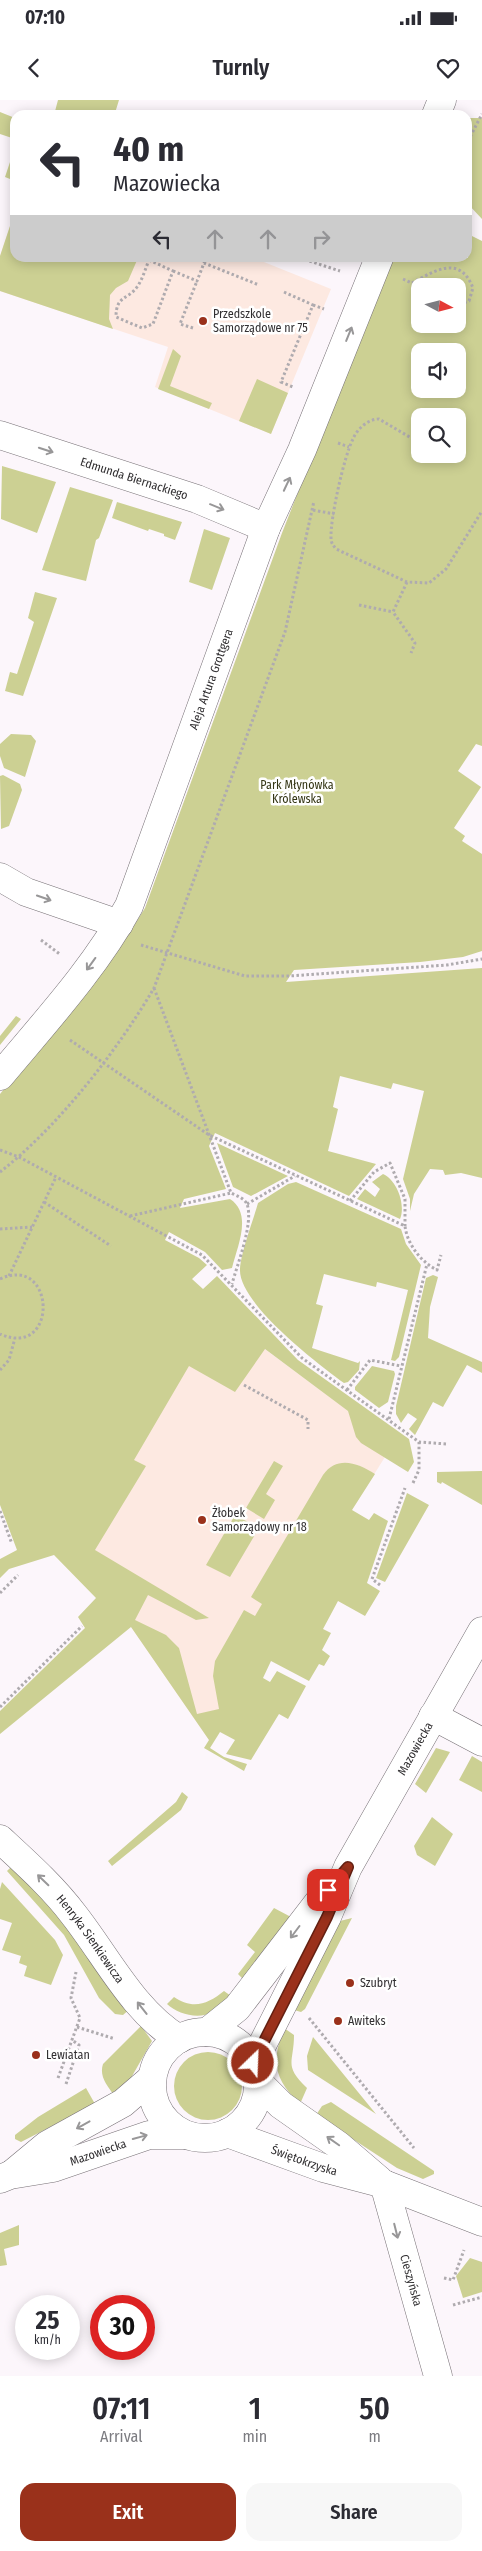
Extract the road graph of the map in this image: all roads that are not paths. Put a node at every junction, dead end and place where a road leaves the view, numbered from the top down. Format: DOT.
graph roads {
  1 [pos="377,262"];
  2 [pos="0,435"];
  3 [pos="266,528"];
  4 [pos="0,877"];
  5 [pos="118,924"];
  6 [pos="0,1076"];
  7 [pos="482,1631"];
  8 [pos="433,1716"];
  9 [pos="482,1742"];
  10 [pos="0,1839"];
  11 [pos="348,1867"];
  12 [pos="207,2032"];
  13 [pos="179,2039"];
  14 [pos="255,2072"];
  15 [pos="152,2078"];
  16 [pos="227,2133"];
  17 [pos="186,2135"];
  18 [pos="5,2177"];
  19 [pos="384,2184"];
  20 [pos="482,2222"];
  21 [pos="438,2376"];
  3 -- 1 [label="street, Aleja Artura Grottgera, one-way"];
  2 -- 3 [label="street, Edmunda Biernackiego, one-way"];
  3 -- 5 [label="street, Aleja Artura Grottgera"];
  4 -- 5 [label="street, one-way"];
  5 -- 6 [label="street, Aleja Artura Grottgera, one-way"];
  7 -- 8 [label="street, Mazowiecka"];
  8 -- 9 [label="street"];
  8 -- 11 [label="street, Mazowiecka"];
  13 -- 10 [label="street, Henryka Sienkiewicza, one-way"];
  11 -- 12 [label="street, Mazowiecka, one-way"];
  11 -- 14 [label="street, Mazowiecka"];
  12 -- 13 [label="street"];
  12 -- 14 [label="street"];
  13 -- 15 [label="street"];
  14 -- 16 [label="street"];
  19 -- 14 [label="street, Świętokrzyska, one-way"];
  15 -- 17 [label="street"];
  15 -- 18 [label="street, Mazowiecka, one-way"];
  16 -- 17 [label="street"];
  16 -- 19 [label="street, Świętokrzyska"];
  18 -- 17 [label="street, Mazowiecka, one-way"];
  19 -- 20 [label="street, Świętokrzyska"];
  19 -- 21 [label="street, Cieszyńska, one-way"];
}
